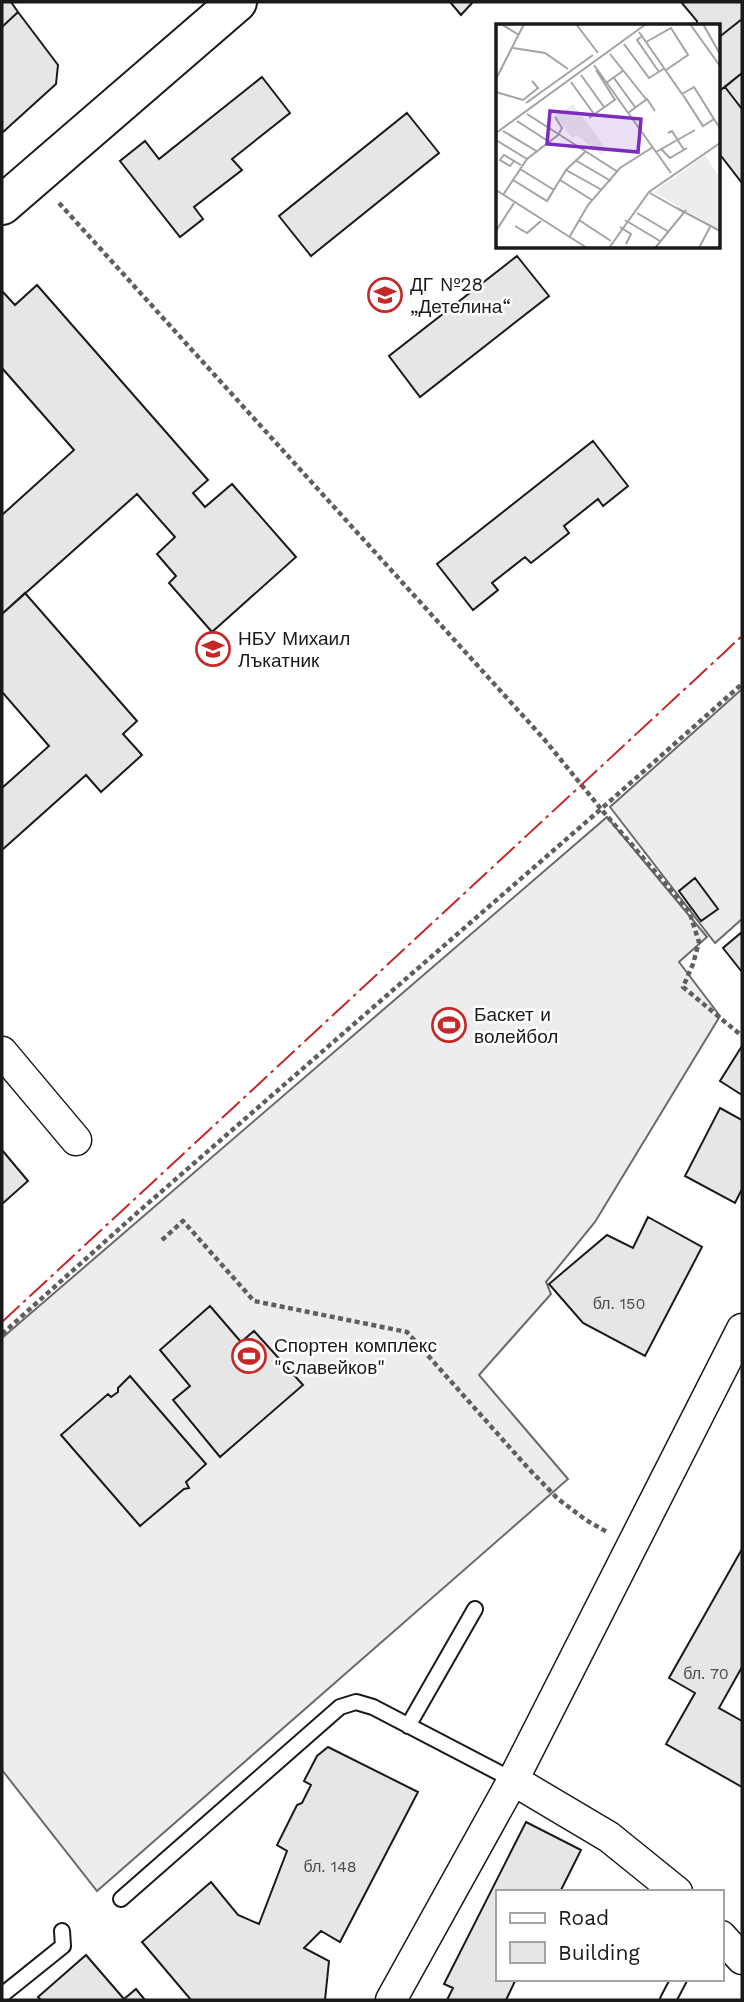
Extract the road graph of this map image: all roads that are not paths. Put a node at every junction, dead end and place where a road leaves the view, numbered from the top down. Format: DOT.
graph roads {
  1 [pos="237,2"];
  2 [pos="2,205"];
  3 [pos="2,1052"];
  4 [pos="76,1140"];
  5 [pos="742,1329"];
  6 [pos="475,1609"];
  7 [pos="408,1726"];
  8 [pos="513,1780"];
  9 [pos="675,1890"];
  10 [pos="121,1899"];
  11 [pos="62,1931"];
  12 [pos="723,1938"];
  13 [pos="742,1959"];
  14 [pos="678,1981"];
  15 [pos="2,1995"];
  16 [pos="391,2000"];
  17 [pos="668,2000"];
  1 -- 2 [label="street"];
  3 -- 4 [label="street"];
  5 -- 8 [label="street"];
  6 -- 7 [label="lane"];
  7 -- 8 [label="lane"];
  7 -- 10 [label="lane"];
  8 -- 9 [label="street"];
  8 -- 16 [label="street"];
  11 -- 15 [label="lane"];
  12 -- 13 [label="street"];
  14 -- 17 [label="lane"];
}
